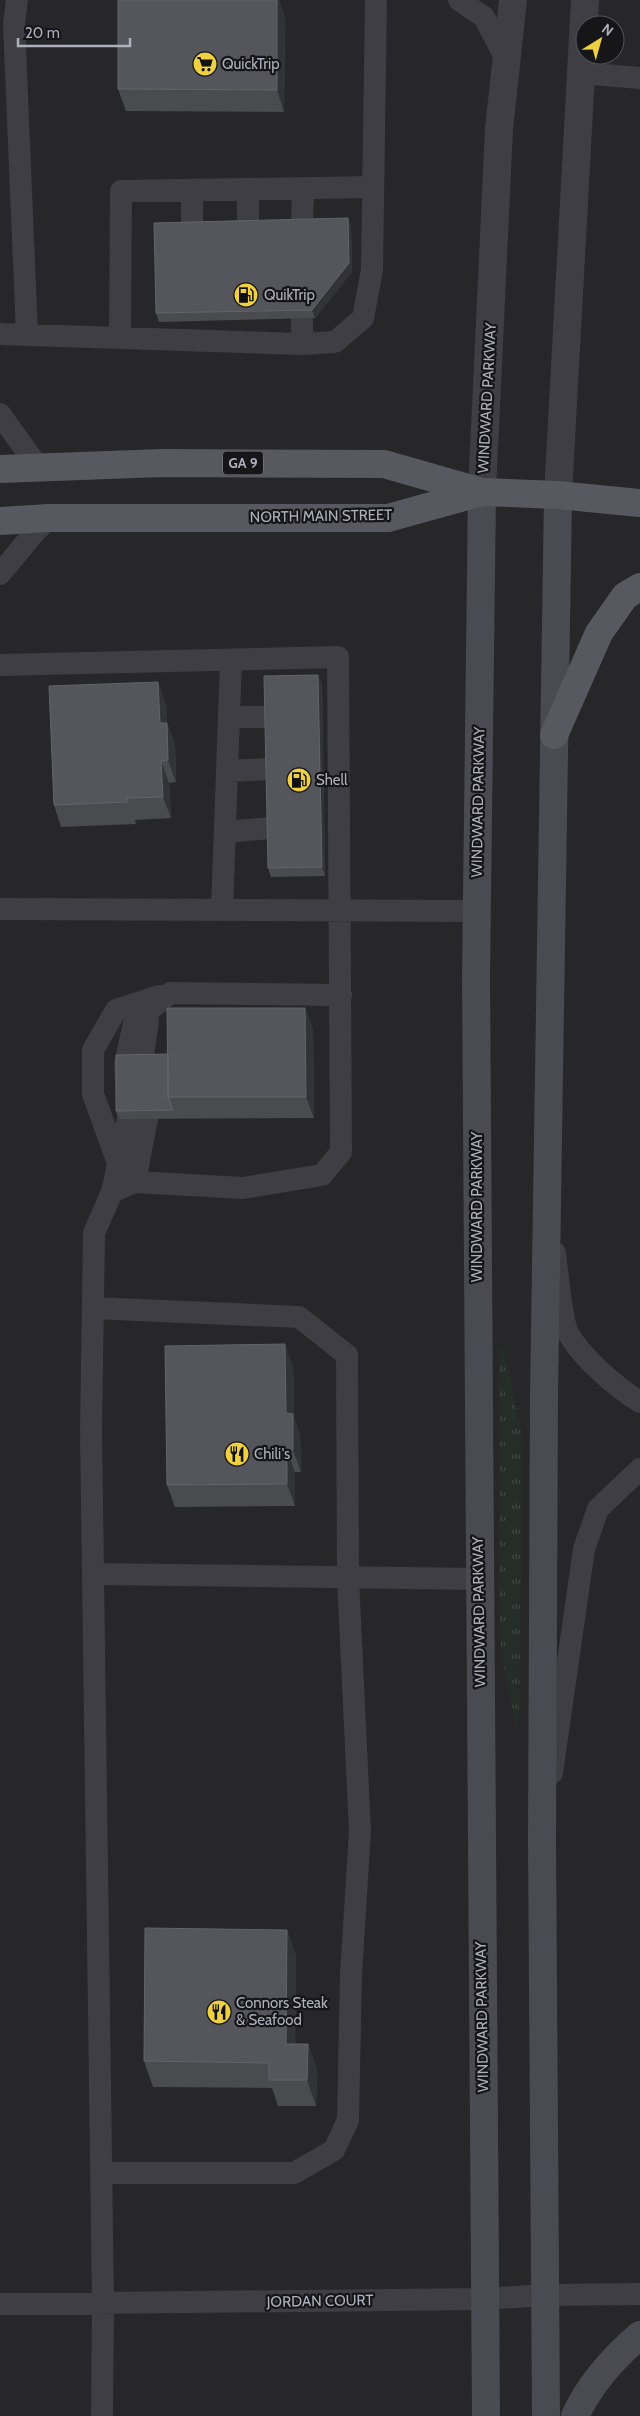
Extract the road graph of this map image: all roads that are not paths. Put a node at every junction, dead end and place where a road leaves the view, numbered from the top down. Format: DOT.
graph roads {
  1 [pos="17,0"];
  2 [pos="376,0"];
  3 [pos="459,0"];
  4 [pos="513,0"];
  5 [pos="585,0"];
  6 [pos="7,24"];
  7 [pos="507,61"];
  8 [pos="581,73"];
  9 [pos="640,78"];
  10 [pos="8,88"];
  11 [pos="373,186"];
  12 [pos="303,188"];
  13 [pos="248,189"];
  14 [pos="192,190"];
  15 [pos="302,228"];
  16 [pos="248,230"];
  17 [pos="192,231"];
  18 [pos="302,319"];
  19 [pos="248,320"];
  20 [pos="0,334"];
  21 [pos="27,334"];
  22 [pos="120,337"];
  23 [pos="248,342"];
  24 [pos="302,344"];
  25 [pos="0,414"];
  26 [pos="38,467"];
  27 [pos="0,469"];
  28 [pos="482,492"];
  29 [pos="558,495"];
  30 [pos="640,503"];
  31 [pos="49,518"];
  32 [pos="0,521"];
  33 [pos="0,574"];
  34 [pos="640,587"];
  35 [pos="231,660"];
  36 [pos="0,665"];
  37 [pos="229,717"];
  38 [pos="268,717"];
  39 [pos="554,734"];
  40 [pos="269,769"];
  41 [pos="227,771"];
  42 [pos="270,828"];
  43 [pos="225,832"];
  44 [pos="0,909"];
  45 [pos="222,910"];
  46 [pos="340,910"];
  47 [pos="476,911"];
  48 [pos="170,993"];
  49 [pos="341,995"];
  50 [pos="150,1010"];
  51 [pos="118,1163"];
  52 [pos="135,1182"];
  53 [pos="112,1192"];
  54 [pos="547,1205"];
  55 [pos="93,1308"];
  56 [pos="640,1402"];
  57 [pos="640,1469"];
  58 [pos="93,1574"];
  59 [pos="348,1578"];
  60 [pos="478,1580"];
  61 [pos="542,1841"];
  62 [pos="101,2173"];
  63 [pos="640,2294"];
  64 [pos="545,2295"];
  65 [pos="485,2299"];
  66 [pos="103,2303"];
  67 [pos="0,2304"];
  68 [pos="640,2335"];
  69 [pos="102,2416"];
  70 [pos="486,2416"];
  71 [pos="546,2416"];
  72 [pos="575,2416"];
  1 -- 6 [label="lane"];
  2 -- 11 [label="lane"];
  3 -- 7 [label="lane"];
  4 -- 7 [label="street, WINDWARD PARKWAY"];
  5 -- 8 [label="street"];
  6 -- 10 [label="lane"];
  7 -- 28 [label="street, WINDWARD PARKWAY"];
  8 -- 9 [label="lane"];
  8 -- 29 [label="street"];
  10 -- 21 [label="lane"];
  11 -- 12 [label="lane"];
  11 -- 24 [label="lane"];
  12 -- 13 [label="lane"];
  12 -- 15 [label="lane"];
  13 -- 14 [label="lane"];
  13 -- 16 [label="lane"];
  14 -- 17 [label="lane"];
  14 -- 22 [label="lane"];
  18 -- 24 [label="lane"];
  19 -- 23 [label="lane"];
  20 -- 21 [label="lane"];
  21 -- 22 [label="lane"];
  22 -- 23 [label="lane"];
  23 -- 24 [label="lane"];
  25 -- 26 [label="lane"];
  26 -- 27 [label="main road, GA 9"];
  26 -- 28 [label="main road, GA 9"];
  28 -- 29 [label="main road, GA 9"];
  28 -- 31 [label="main road, NORTH MAIN STREET / GA 9"];
  28 -- 47 [label="main road, WINDWARD PARKWAY"];
  29 -- 30 [label="main road, GA 9"];
  29 -- 39 [label="main road"];
  31 -- 32 [label="main road, NORTH MAIN STREET / GA 9"];
  31 -- 33 [label="lane"];
  34 -- 39 [label="main road"];
  35 -- 36 [label="lane"];
  35 -- 37 [label="lane"];
  35 -- 46 [label="lane"];
  37 -- 38 [label="lane"];
  37 -- 41 [label="lane"];
  39 -- 54 [label="main road"];
  40 -- 41 [label="lane"];
  41 -- 43 [label="lane"];
  42 -- 43 [label="lane"];
  43 -- 45 [label="lane"];
  44 -- 45 [label="lane"];
  45 -- 46 [label="lane"];
  46 -- 47 [label="lane"];
  46 -- 49 [label="lane"];
  47 -- 60 [label="main road, WINDWARD PARKWAY"];
  48 -- 49 [label="lane"];
  48 -- 50 [label="lane"];
  48 -- 51 [label="lane"];
  49 -- 52 [label="lane"];
  50 -- 51 [label="lane"];
  50 -- 52 [label="lane"];
  51 -- 53 [label="lane"];
  52 -- 53 [label="lane"];
  53 -- 55 [label="lane"];
  54 -- 56 [label="lane"];
  54 -- 61 [label="main road"];
  55 -- 58 [label="lane"];
  55 -- 59 [label="lane"];
  57 -- 61 [label="lane"];
  58 -- 59 [label="lane"];
  58 -- 62 [label="lane"];
  59 -- 60 [label="lane"];
  59 -- 62 [label="lane"];
  60 -- 65 [label="main road, WINDWARD PARKWAY"];
  61 -- 64 [label="main road"];
  62 -- 66 [label="lane"];
  63 -- 64 [label="lane, JORDAN COURT"];
  64 -- 65 [label="lane, JORDAN COURT"];
  64 -- 71 [label="main road"];
  65 -- 66 [label="lane, JORDAN COURT"];
  65 -- 70 [label="main road, WINDWARD PARKWAY"];
  66 -- 67 [label="lane, JORDAN COURT"];
  66 -- 69 [label="lane"];
  68 -- 72 [label="main road"];
}
